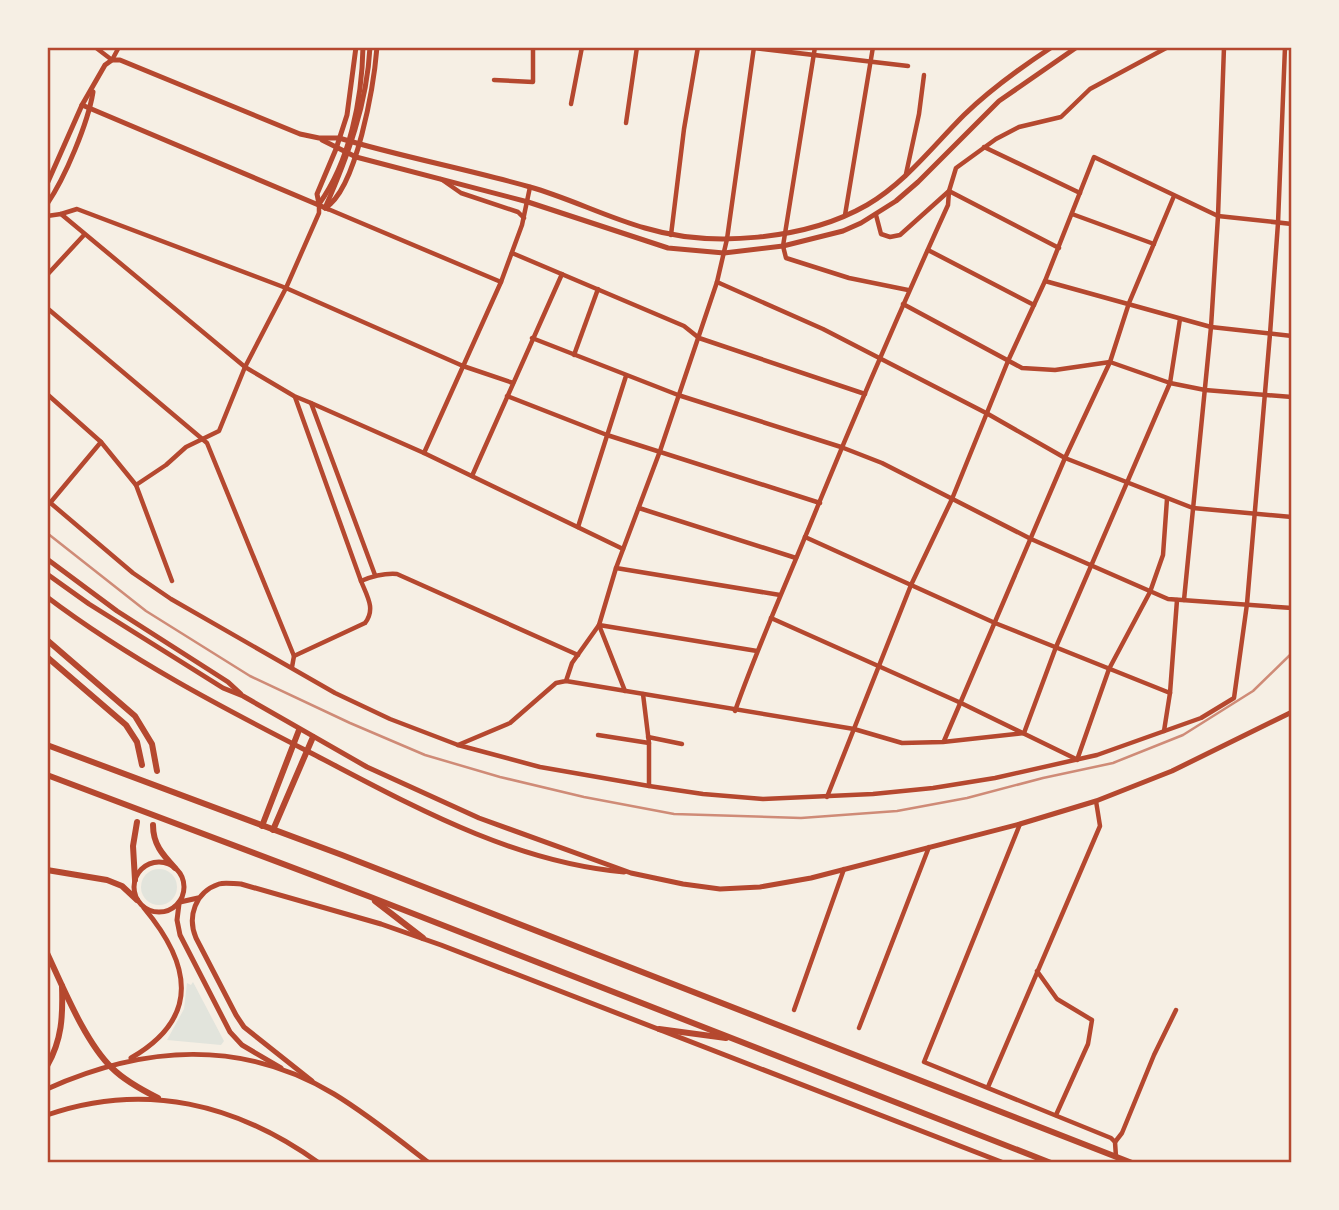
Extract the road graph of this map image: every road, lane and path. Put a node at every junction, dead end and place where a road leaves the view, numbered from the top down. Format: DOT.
graph roads {
  1 [pos="95,47"];
  2 [pos="119,47"];
  3 [pos="356,47"];
  4 [pos="363,47"];
  5 [pos="370,47"];
  6 [pos="377,47"];
  7 [pos="533,47"];
  8 [pos="582,47"];
  9 [pos="637,47"];
  10 [pos="698,47"];
  11 [pos="746,47"];
  12 [pos="815,47"];
  13 [pos="873,47"];
  14 [pos="1052,47"];
  15 [pos="1077,47"];
  16 [pos="1168,47"];
  17 [pos="1224,47"];
  18 [pos="1284,47"];
  19 [pos="754,48"];
  20 [pos="814,55"];
  21 [pos="112,60"];
  22 [pos="871,61"];
  23 [pos="908,66"];
  24 [pos="924,75"];
  25 [pos="494,80"];
  26 [pos="93,89"];
  27 [pos="571,104"];
  28 [pos="82,105"];
  29 [pos="90,108"];
  30 [pos="347,115"];
  31 [pos="366,120"];
  32 [pos="626,123"];
  33 [pos="319,138"];
  34 [pos="339,138"];
  35 [pos="360,145"];
  36 [pos="984,147"];
  37 [pos="336,149"];
  38 [pos="356,157"];
  39 [pos="906,174"];
  40 [pos="441,179"];
  41 [pos="47,184"];
  42 [pos="530,187"];
  43 [pos="949,191"];
  44 [pos="1080,193"];
  45 [pos="328,196"];
  46 [pos="1174,196"];
  47 [pos="528,202"];
  48 [pos="47,204"];
  49 [pos="319,204"];
  50 [pos="327,208"];
  51 [pos="319,212"];
  52 [pos="61,214"];
  53 [pos="1072,214"];
  54 [pos="876,215"];
  55 [pos="47,216"];
  56 [pos="845,216"];
  57 [pos="1218,216"];
  58 [pos="524,218"];
  59 [pos="1278,223"];
  60 [pos="1292,224"];
  61 [pos="785,233"];
  62 [pos="84,235"];
  63 [pos="671,235"];
  64 [pos="727,239"];
  65 [pos="1154,244"];
  66 [pos="783,246"];
  67 [pos="1059,248"];
  68 [pos="928,250"];
  69 [pos="512,253"];
  70 [pos="724,253"];
  71 [pos="562,274"];
  72 [pos="47,275"];
  73 [pos="1045,281"];
  74 [pos="501,282"];
  75 [pos="717,282"];
  76 [pos="286,288"];
  77 [pos="597,289"];
  78 [pos="908,290"];
  79 [pos="1129,303"];
  80 [pos="903,304"];
  81 [pos="1034,305"];
  82 [pos="47,308"];
  83 [pos="1180,319"];
  84 [pos="1211,327"];
  85 [pos="1270,334"];
  86 [pos="1292,336"];
  87 [pos="532,338"];
  88 [pos="699,338"];
  89 [pos="573,355"];
  90 [pos="880,359"];
  91 [pos="1008,361"];
  92 [pos="1110,362"];
  93 [pos="463,366"];
  94 [pos="245,368"];
  95 [pos="626,376"];
  96 [pos="513,383"];
  97 [pos="1170,383"];
  98 [pos="1205,390"];
  99 [pos="47,394"];
  100 [pos="865,394"];
  101 [pos="678,395"];
  102 [pos="1264,395"];
  103 [pos="294,396"];
  104 [pos="507,396"];
  105 [pos="1292,397"];
  106 [pos="311,403"];
  107 [pos="988,414"];
  108 [pos="607,435"];
  109 [pos="204,440"];
  110 [pos="101,442"];
  111 [pos="841,447"];
  112 [pos="660,451"];
  113 [pos="424,453"];
  114 [pos="1065,458"];
  115 [pos="472,476"];
  116 [pos="1128,484"];
  117 [pos="136,485"];
  118 [pos="952,499"];
  119 [pos="1167,499"];
  120 [pos="49,502"];
  121 [pos="820,503"];
  122 [pos="639,508"];
  123 [pos="1194,508"];
  124 [pos="1253,514"];
  125 [pos="1292,517"];
  126 [pos="578,527"];
  127 [pos="805,537"];
  128 [pos="1031,539"];
  129 [pos="623,549"];
  130 [pos="796,558"];
  131 [pos="47,559"];
  132 [pos="1092,566"];
  133 [pos="616,568"];
  134 [pos="47,574"];
  135 [pos="375,575"];
  136 [pos="172,581"];
  137 [pos="360,581"];
  138 [pos="911,585"];
  139 [pos="1150,592"];
  140 [pos="780,595"];
  141 [pos="47,597"];
  142 [pos="1177,600"];
  143 [pos="1184,600"];
  144 [pos="1247,604"];
  145 [pos="1292,608"];
  146 [pos="771,618"];
  147 [pos="995,622"];
  148 [pos="599,625"];
  149 [pos="47,640"];
  150 [pos="1056,647"];
  151 [pos="757,651"];
  152 [pos="579,655"];
  153 [pos="294,656"];
  154 [pos="47,657"];
  155 [pos="292,667"];
  156 [pos="879,667"];
  157 [pos="1109,669"];
  158 [pos="566,681"];
  159 [pos="625,691"];
  160 [pos="1170,693"];
  161 [pos="643,694"];
  162 [pos="243,696"];
  163 [pos="961,703"];
  164 [pos="735,710"];
  165 [pos="267,711"];
  166 [pos="1292,712"];
  167 [pos="259,726"];
  168 [pos="854,729"];
  169 [pos="299,730"];
  170 [pos="1164,731"];
  171 [pos="1024,733"];
  172 [pos="598,736"];
  173 [pos="313,737"];
  174 [pos="648,740"];
  175 [pos="943,742"];
  176 [pos="292,744"];
  177 [pos="682,744"];
  178 [pos="47,745"];
  179 [pos="458,745"];
  180 [pos="306,751"];
  181 [pos="1077,760"];
  182 [pos="142,765"];
  183 [pos="157,771"];
  184 [pos="47,775"];
  185 [pos="649,786"];
  186 [pos="827,797"];
  187 [pos="1096,801"];
  188 [pos="137,822"];
  189 [pos="1020,824"];
  190 [pos="152,825"];
  191 [pos="262,826"];
  192 [pos="273,830"];
  193 [pos="929,847"];
  194 [pos="175,867"];
  195 [pos="845,869"];
  196 [pos="47,870"];
  197 [pos="631,873"];
  198 [pos="135,880"];
  199 [pos="368,896"];
  200 [pos="198,898"];
  201 [pos="138,900"];
  202 [pos="179,903"];
  203 [pos="144,908"];
  204 [pos="423,939"];
  205 [pos="47,953"];
  206 [pos="1037,971"];
  207 [pos="62,985"];
  208 [pos="794,1010"];
  209 [pos="1176,1010"];
  210 [pos="859,1028"];
  211 [pos="659,1029"];
  212 [pos="738,1040"];
  213 [pos="124,1061"];
  214 [pos="47,1066"];
  215 [pos="290,1073"];
  216 [pos="315,1083"];
  217 [pos="988,1087"];
  218 [pos="47,1090"];
  219 [pos="158,1098"];
  220 [pos="47,1115"];
  221 [pos="1056,1115"];
  222 [pos="1115,1142"];
  223 [pos="1116,1157"];
  224 [pos="319,1163"];
  225 [pos="429,1163"];
  226 [pos="1004,1163"];
  227 [pos="1051,1163"];
  228 [pos="1132,1163"];
  1 -- 21 [label="street"];
  2 -- 21 [label="street"];
  3 -- 30 [label="main road"];
  4 -- 45 [label="main road"];
  5 -- 45 [label="main road"];
  6 -- 31 [label="main road"];
  7 -- 25 [label="street"];
  8 -- 27 [label="street"];
  9 -- 32 [label="street"];
  10 -- 63 [label="street"];
  11 -- 19 [label="street"];
  12 -- 20 [label="street"];
  13 -- 22 [label="street"];
  14 -- 39 [label="main road"];
  15 -- 54 [label="main road"];
  16 -- 36 [label="street"];
  17 -- 57 [label="street"];
  18 -- 59 [label="street"];
  19 -- 20 [label="street"];
  19 -- 64 [label="street"];
  20 -- 22 [label="street"];
  20 -- 61 [label="street"];
  21 -- 26 [label="main road"];
  21 -- 33 [label="main road"];
  22 -- 23 [label="street"];
  22 -- 56 [label="street"];
  24 -- 39 [label="street"];
  26 -- 28 [label="main road"];
  26 -- 29 [label="main road"];
  28 -- 29 [label="main road"];
  28 -- 41 [label="main road"];
  29 -- 48 [label="main road"];
  29 -- 49 [label="main road"];
  30 -- 31 [label="main road"];
  30 -- 34 [label="main road"];
  31 -- 35 [label="main road"];
  33 -- 34 [label="main road"];
  33 -- 37 [label="main road"];
  34 -- 35 [label="main road"];
  34 -- 37 [label="main road"];
  35 -- 38 [label="main road"];
  35 -- 42 [label="main road"];
  36 -- 43 [label="street"];
  36 -- 44 [label="street"];
  37 -- 38 [label="main road"];
  37 -- 49 [label="main road"];
  38 -- 40 [label="main road"];
  38 -- 50 [label="main road"];
  39 -- 56 [label="main road"];
  40 -- 47 [label="main road"];
  40 -- 58 [label="street"];
  42 -- 47 [label="street"];
  42 -- 63 [label="main road"];
  43 -- 54 [label="street"];
  43 -- 67 [label="street"];
  43 -- 68 [label="street"];
  44 -- 46 [label="street"];
  44 -- 53 [label="street"];
  45 -- 49 [label="main road"];
  45 -- 50 [label="main road"];
  46 -- 57 [label="street"];
  46 -- 65 [label="street"];
  47 -- 58 [label="street"];
  47 -- 70 [label="main road"];
  49 -- 50 [label="main road"];
  49 -- 51 [label="street"];
  50 -- 51 [label="street"];
  50 -- 74 [label="street"];
  51 -- 76 [label="street"];
  52 -- 55 [label="street"];
  52 -- 62 [label="street"];
  52 -- 76 [label="street"];
  53 -- 65 [label="street"];
  53 -- 67 [label="street"];
  54 -- 66 [label="main road"];
  56 -- 61 [label="main road"];
  57 -- 59 [label="street"];
  57 -- 84 [label="street"];
  58 -- 69 [label="street"];
  59 -- 60 [label="street"];
  59 -- 85 [label="street"];
  61 -- 64 [label="main road"];
  61 -- 66 [label="street"];
  62 -- 72 [label="street"];
  62 -- 94 [label="street"];
  63 -- 64 [label="main road"];
  64 -- 70 [label="street"];
  65 -- 79 [label="street"];
  66 -- 70 [label="main road"];
  66 -- 78 [label="street"];
  67 -- 73 [label="street"];
  68 -- 78 [label="street"];
  68 -- 81 [label="street"];
  69 -- 71 [label="street"];
  69 -- 74 [label="street"];
  70 -- 75 [label="street"];
  71 -- 77 [label="street"];
  71 -- 87 [label="street"];
  73 -- 79 [label="street"];
  73 -- 81 [label="street"];
  74 -- 93 [label="street"];
  75 -- 88 [label="street"];
  75 -- 90 [label="street"];
  76 -- 93 [label="street"];
  76 -- 94 [label="street"];
  77 -- 88 [label="street"];
  77 -- 89 [label="street"];
  78 -- 80 [label="street"];
  79 -- 83 [label="street"];
  79 -- 92 [label="street"];
  80 -- 90 [label="street"];
  80 -- 91 [label="street"];
  81 -- 91 [label="street"];
  82 -- 109 [label="street"];
  83 -- 84 [label="street"];
  83 -- 97 [label="street"];
  84 -- 85 [label="street"];
  84 -- 98 [label="street"];
  85 -- 86 [label="street"];
  85 -- 102 [label="street"];
  87 -- 89 [label="street"];
  87 -- 96 [label="street"];
  88 -- 100 [label="street"];
  88 -- 101 [label="street"];
  89 -- 95 [label="street"];
  90 -- 100 [label="street"];
  90 -- 107 [label="street"];
  91 -- 92 [label="street"];
  91 -- 107 [label="street"];
  92 -- 97 [label="street"];
  92 -- 114 [label="street"];
  93 -- 96 [label="street"];
  93 -- 113 [label="street"];
  94 -- 103 [label="street"];
  94 -- 109 [label="street"];
  95 -- 101 [label="street"];
  95 -- 108 [label="street"];
  96 -- 104 [label="street"];
  97 -- 98 [label="street"];
  97 -- 116 [label="street"];
  98 -- 102 [label="street"];
  98 -- 123 [label="street"];
  99 -- 110 [label="street"];
  100 -- 111 [label="street"];
  101 -- 111 [label="street"];
  101 -- 112 [label="street"];
  102 -- 105 [label="street"];
  102 -- 124 [label="street"];
  103 -- 106 [label="street"];
  103 -- 137 [label="street"];
  104 -- 108 [label="street"];
  104 -- 115 [label="street"];
  106 -- 113 [label="street"];
  106 -- 135 [label="street"];
  107 -- 114 [label="street"];
  107 -- 118 [label="street"];
  108 -- 112 [label="street"];
  108 -- 126 [label="street"];
  109 -- 117 [label="street"];
  109 -- 153 [label="street"];
  110 -- 117 [label="street"];
  110 -- 120 [label="street"];
  111 -- 118 [label="street"];
  111 -- 121 [label="street"];
  112 -- 121 [label="street"];
  112 -- 122 [label="street"];
  113 -- 115 [label="street"];
  114 -- 116 [label="street"];
  114 -- 128 [label="street"];
  115 -- 126 [label="street"];
  116 -- 119 [label="street"];
  116 -- 132 [label="street"];
  117 -- 136 [label="street"];
  118 -- 128 [label="street"];
  118 -- 138 [label="street"];
  119 -- 123 [label="street"];
  119 -- 139 [label="street"];
  120 -- 155 [label="street"];
  121 -- 127 [label="street"];
  122 -- 129 [label="street"];
  122 -- 130 [label="street"];
  123 -- 124 [label="street"];
  123 -- 143 [label="street"];
  124 -- 125 [label="street"];
  124 -- 144 [label="street"];
  126 -- 129 [label="street"];
  127 -- 130 [label="street"];
  127 -- 138 [label="street"];
  128 -- 132 [label="street"];
  128 -- 147 [label="street"];
  129 -- 133 [label="street"];
  130 -- 140 [label="street"];
  131 -- 162 [label="main road"];
  132 -- 139 [label="street"];
  132 -- 150 [label="street"];
  133 -- 140 [label="street"];
  133 -- 148 [label="street"];
  134 -- 162 [label="main road"];
  135 -- 137 [label="street"];
  135 -- 152 [label="street"];
  137 -- 153 [label="street"];
  138 -- 147 [label="street"];
  138 -- 156 [label="street"];
  139 -- 142 [label="street"];
  139 -- 157 [label="street"];
  140 -- 146 [label="street"];
  141 -- 167 [label="main road"];
  142 -- 143 [label="street"];
  142 -- 160 [label="street"];
  143 -- 144 [label="street"];
  144 -- 145 [label="street"];
  144 -- 170 [label="street"];
  146 -- 151 [label="street"];
  146 -- 156 [label="street"];
  147 -- 150 [label="street"];
  147 -- 163 [label="street"];
  148 -- 151 [label="street"];
  148 -- 152 [label="street"];
  148 -- 159 [label="street"];
  149 -- 183 [label="main road"];
  150 -- 157 [label="street"];
  150 -- 171 [label="street"];
  151 -- 164 [label="street"];
  152 -- 158 [label="street"];
  153 -- 155 [label="street"];
  154 -- 182 [label="main road"];
  155 -- 179 [label="street"];
  156 -- 163 [label="street"];
  156 -- 168 [label="street"];
  157 -- 160 [label="street"];
  157 -- 181 [label="street"];
  158 -- 159 [label="street"];
  158 -- 179 [label="street"];
  159 -- 161 [label="street"];
  160 -- 170 [label="street"];
  161 -- 164 [label="street"];
  161 -- 174 [label="street"];
  162 -- 165 [label="main road"];
  163 -- 171 [label="street"];
  163 -- 175 [label="street"];
  164 -- 168 [label="street"];
  165 -- 167 [label="main road"];
  165 -- 169 [label="main road"];
  166 -- 187 [label="main road"];
  167 -- 176 [label="main road"];
  168 -- 175 [label="street"];
  168 -- 186 [label="street"];
  169 -- 173 [label="main road"];
  169 -- 176 [label="main road"];
  170 -- 181 [label="street"];
  171 -- 175 [label="street"];
  171 -- 181 [label="street"];
  172 -- 174 [label="street"];
  173 -- 180 [label="main road"];
  173 -- 197 [label="main road"];
  174 -- 177 [label="street"];
  174 -- 185 [label="street"];
  176 -- 180 [label="main road"];
  176 -- 191 [label="main road"];
  178 -- 191 [label="main road"];
  179 -- 185 [label="street"];
  180 -- 192 [label="main road"];
  180 -- 197 [label="main road"];
  181 -- 186 [label="street"];
  184 -- 199 [label="main road"];
  185 -- 186 [label="street"];
  187 -- 189 [label="main road"];
  187 -- 206 [label="street"];
  188 -- 198 [label="main road"];
  189 -- 193 [label="main road"];
  189 -- 217 [label="street"];
  190 -- 194 [label="main road"];
  191 -- 192 [label="main road"];
  192 -- 223 [label="main road"];
  193 -- 195 [label="main road"];
  193 -- 210 [label="street"];
  194 -- 198 [label="main road"];
  194 -- 202 [label="main road"];
  195 -- 197 [label="main road"];
  195 -- 208 [label="street"];
  196 -- 201 [label="main road"];
  198 -- 201 [label="main road"];
  199 -- 204 [label="main road"];
  199 -- 212 [label="main road"];
  200 -- 202 [label="main road"];
  200 -- 204 [label="main road"];
  200 -- 216 [label="main road"];
  201 -- 203 [label="main road"];
  202 -- 203 [label="main road"];
  202 -- 215 [label="main road"];
  203 -- 213 [label="main road"];
  204 -- 211 [label="main road"];
  205 -- 207 [label="main road"];
  206 -- 217 [label="street"];
  206 -- 221 [label="street"];
  207 -- 214 [label="main road"];
  207 -- 219 [label="main road"];
  209 -- 222 [label="street"];
  211 -- 212 [label="main road"];
  211 -- 226 [label="main road"];
  212 -- 227 [label="main road"];
  213 -- 215 [label="main road"];
  213 -- 218 [label="main road"];
  215 -- 216 [label="main road"];
  216 -- 225 [label="main road"];
  217 -- 221 [label="street"];
  219 -- 220 [label="main road"];
  219 -- 224 [label="main road"];
  221 -- 222 [label="street"];
  222 -- 223 [label="street"];
  223 -- 228 [label="main road"];
}
